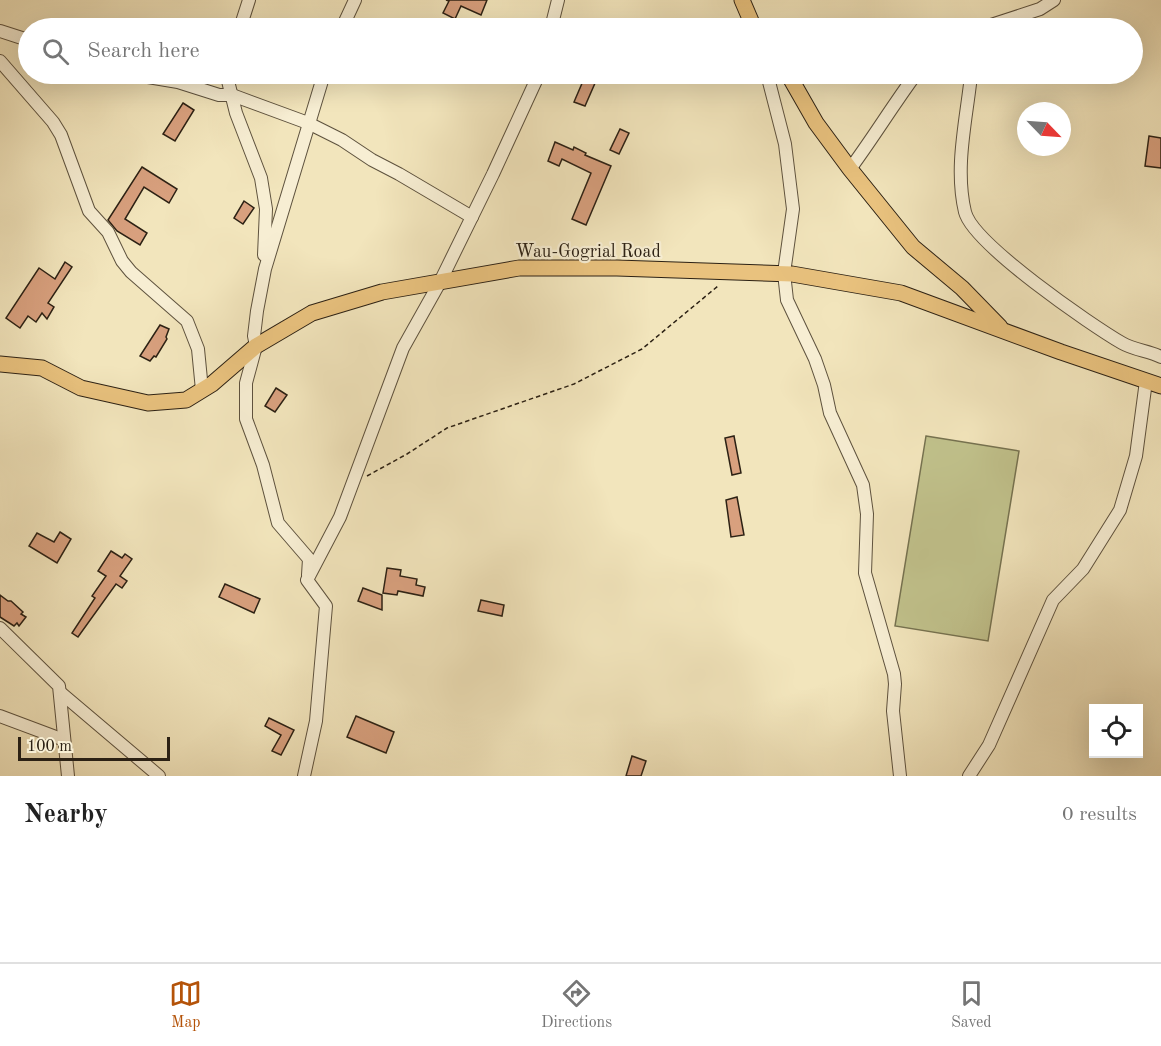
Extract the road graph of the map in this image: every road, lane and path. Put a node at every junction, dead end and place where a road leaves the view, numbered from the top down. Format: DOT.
graph roads {
  1 [pos="249,0"];
  2 [pos="355,0"];
  3 [pos="558,0"];
  4 [pos="742,0"];
  5 [pos="1054,0"];
  6 [pos="243,18"];
  7 [pos="347,18"];
  8 [pos="554,18"];
  9 [pos="750,18"];
  10 [pos="1013,18"];
  11 [pos="0,30"];
  12 [pos="18,36"];
  13 [pos="0,61"];
  14 [pos="18,82"];
  15 [pos="20,84"];
  16 [pos="185,84"];
  17 [pos="230,84"];
  18 [pos="321,84"];
  19 [pos="534,84"];
  20 [pos="770,84"];
  21 [pos="794,84"];
  22 [pos="908,84"];
  23 [pos="970,84"];
  24 [pos="232,95"];
  25 [pos="308,123"];
  26 [pos="850,169"];
  27 [pos="472,217"];
  28 [pos="264,270"];
  29 [pos="784,273"];
  30 [pos="440,282"];
  31 [pos="717,286"];
  32 [pos="1005,331"];
  33 [pos="256,346"];
  34 [pos="1161,357"];
  35 [pos="0,364"];
  36 [pos="1154,384"];
  37 [pos="202,390"];
  38 [pos="351,485"];
  39 [pos="307,580"];
  40 [pos="0,628"];
  41 [pos="61,693"];
  42 [pos="0,716"];
  43 [pos="64,740"];
  44 [pos="68,776"];
  45 [pos="159,776"];
  46 [pos="303,776"];
  47 [pos="900,776"];
  48 [pos="969,776"];
  1 -- 6 [label="street"];
  2 -- 7 [label="street"];
  3 -- 8 [label="street"];
  4 -- 9 [label="main road"];
  5 -- 10 [label="street"];
  11 -- 12 [label="street"];
  13 -- 14 [label="street"];
  15 -- 37 [label="street"];
  16 -- 24 [label="street"];
  17 -- 24 [label="street"];
  18 -- 25 [label="street"];
  19 -- 27 [label="street"];
  20 -- 29 [label="street"];
  21 -- 26 [label="main road"];
  22 -- 26 [label="street"];
  23 -- 34 [label="street"];
  24 -- 25 [label="street"];
  24 -- 28 [label="street"];
  25 -- 27 [label="street"];
  25 -- 28 [label="street"];
  26 -- 32 [label="main road"];
  27 -- 30 [label="street"];
  28 -- 33 [label="street"];
  29 -- 30 [label="main road, Wau-Gogrial Road"];
  29 -- 32 [label="main road, Wau-Gogrial Road"];
  29 -- 47 [label="street"];
  30 -- 33 [label="main road, Wau-Gogrial Road"];
  30 -- 38 [label="street"];
  31 -- 38 [label="path"];
  32 -- 36 [label="main road, Wau-Gogrial Road"];
  33 -- 37 [label="main road, Wau-Gogrial Road"];
  33 -- 39 [label="street"];
  35 -- 37 [label="main road, Wau-Gogrial Road"];
  36 -- 48 [label="street"];
  38 -- 39 [label="street"];
  39 -- 46 [label="street"];
  40 -- 41 [label="street"];
  41 -- 43 [label="street"];
  41 -- 45 [label="street"];
  42 -- 43 [label="street"];
  43 -- 44 [label="street"];
}
